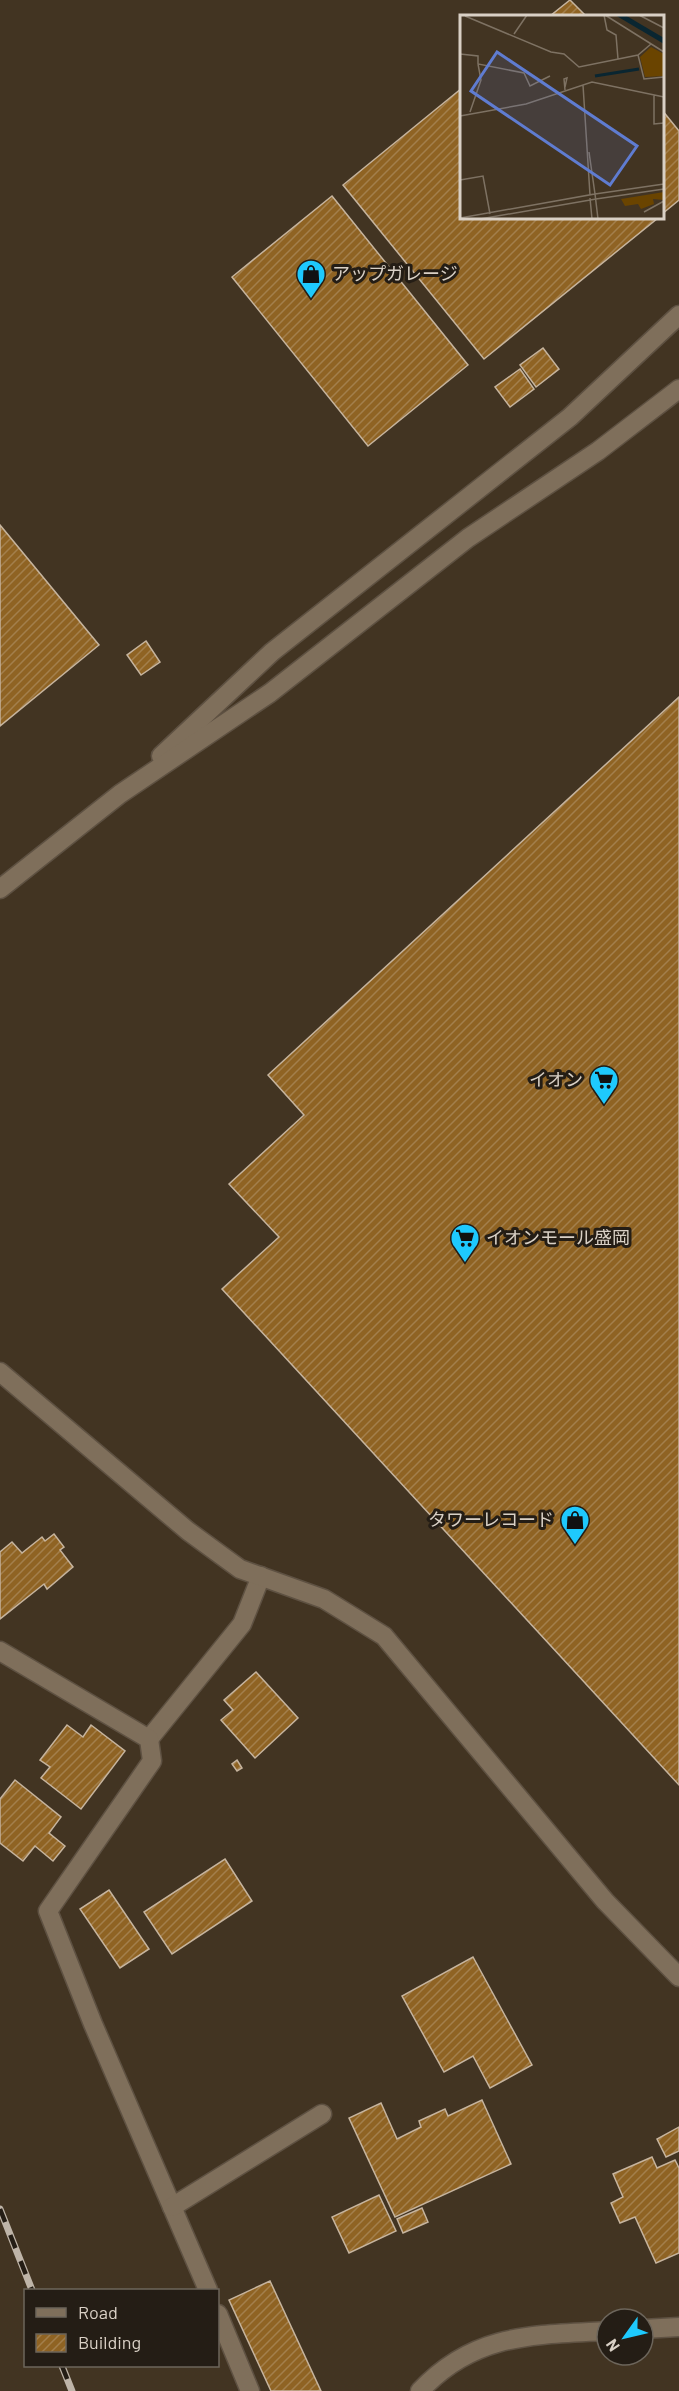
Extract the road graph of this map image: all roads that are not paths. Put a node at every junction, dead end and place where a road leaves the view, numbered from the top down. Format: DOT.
graph roads {
  1 [pos="679,315"];
  2 [pos="679,389"];
  3 [pos="120,794"];
  4 [pos="0,890"];
  5 [pos="0,1372"];
  6 [pos="261,1576"];
  7 [pos="0,1651"];
  8 [pos="149,1739"];
  9 [pos="679,1977"];
  10 [pos="322,2114"];
  11 [pos="172,2207"];
  12 [pos="208,2289"];
  13 [pos="219,2316"];
  14 [pos="679,2326"];
  15 [pos="655,2328"];
  16 [pos="595,2332"];
  17 [pos="250,2391"];
  18 [pos="420,2391"];
  1 -- 3 [label="street"];
  2 -- 3 [label="street"];
  3 -- 4 [label="street"];
  5 -- 6 [label="street"];
  6 -- 8 [label="street"];
  6 -- 9 [label="street"];
  7 -- 8 [label="street"];
  8 -- 11 [label="street"];
  10 -- 11 [label="street"];
  11 -- 12 [label="street"];
  13 -- 17 [label="street"];
  14 -- 15 [label="street"];
  16 -- 18 [label="street"];
}
